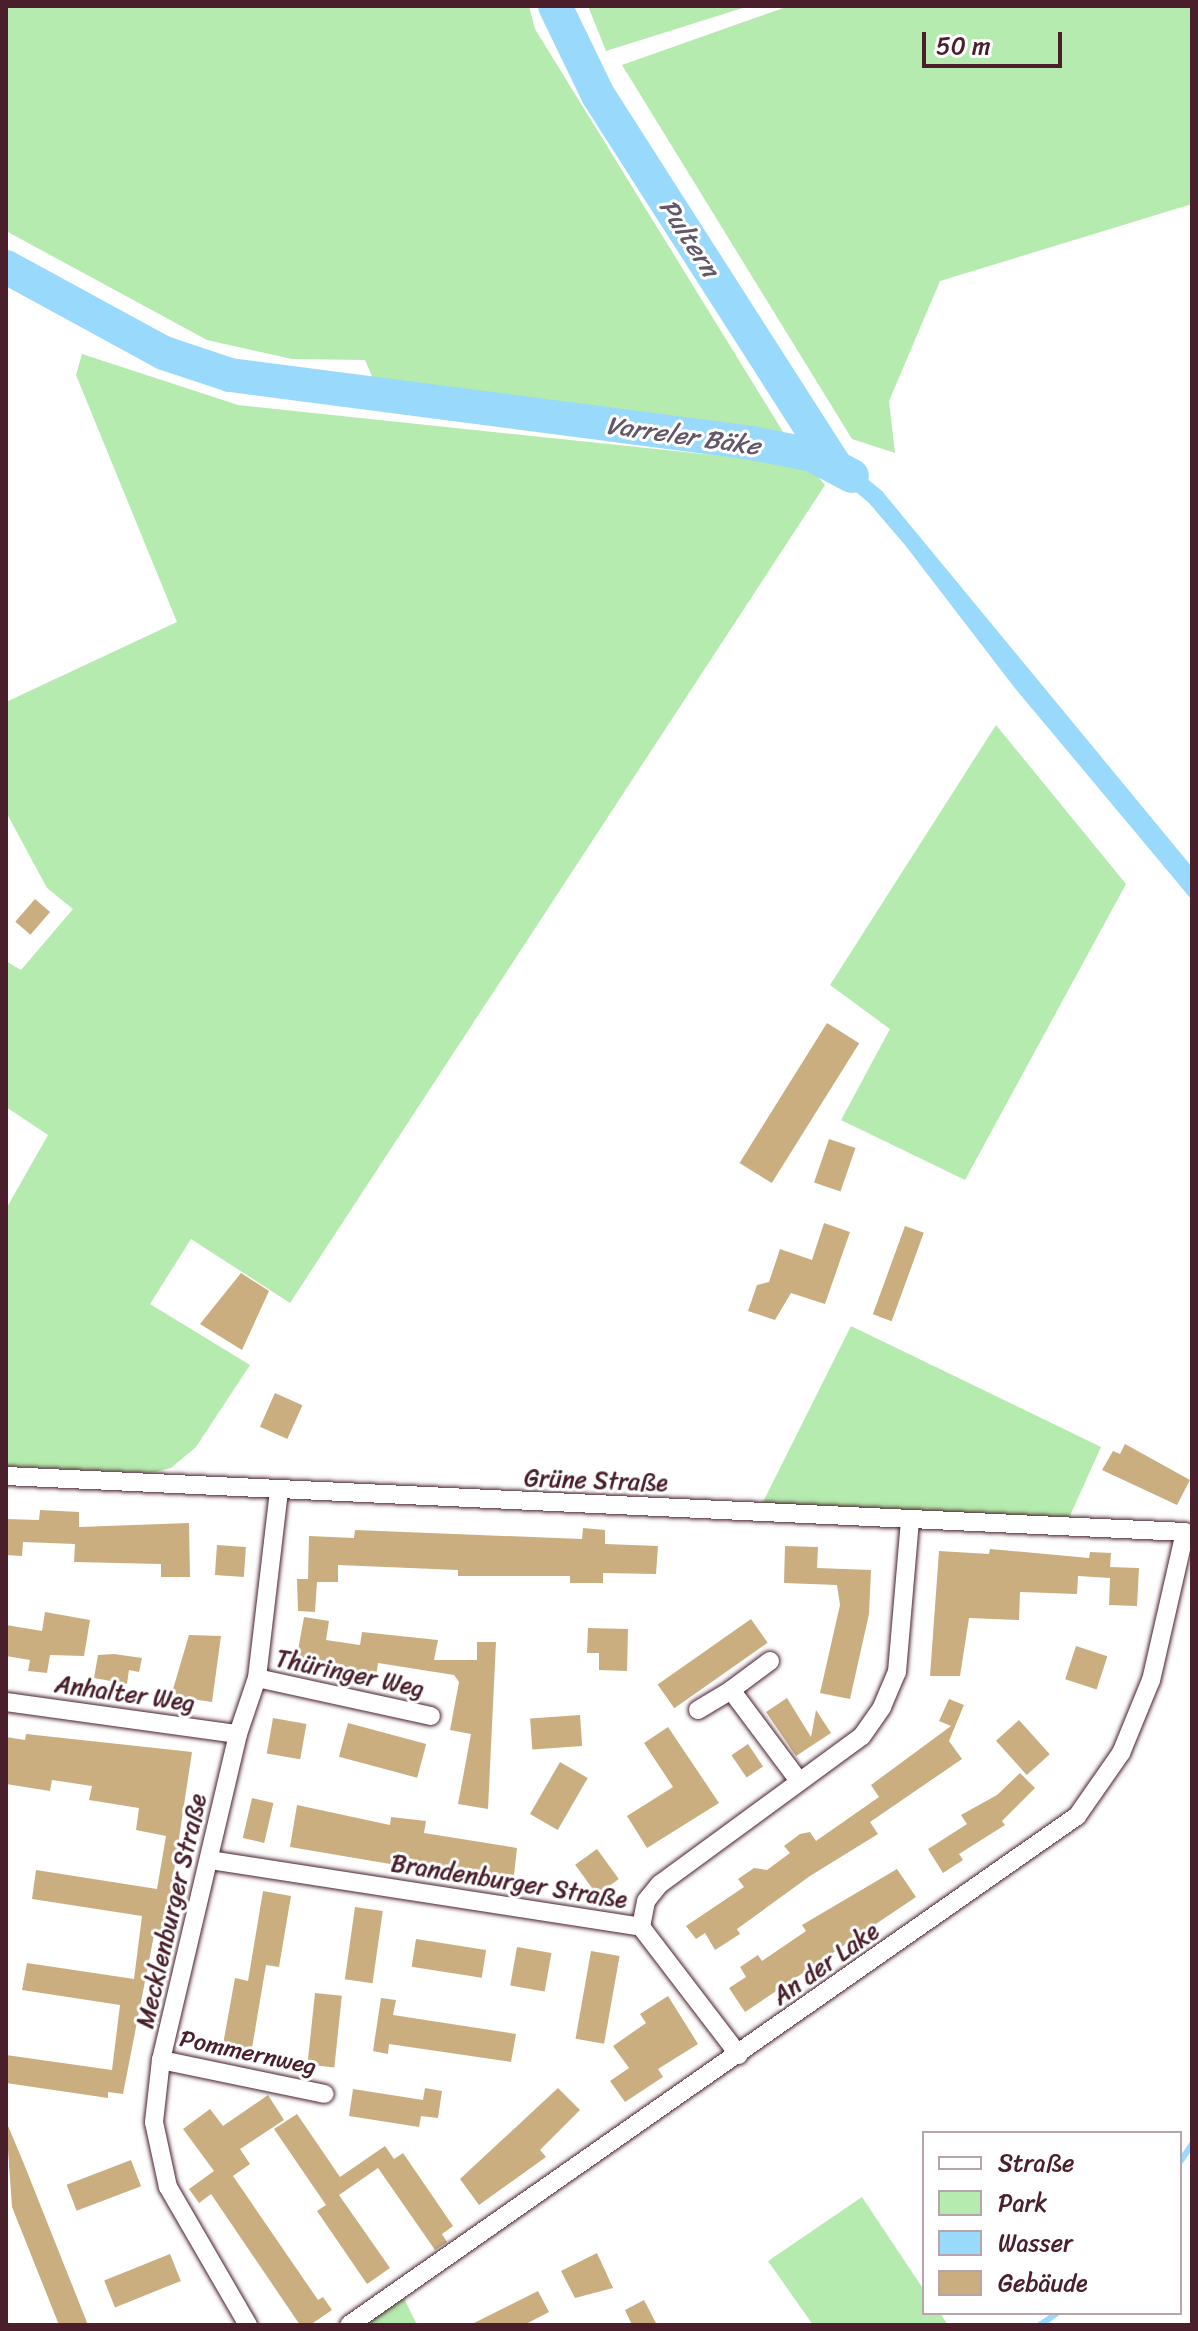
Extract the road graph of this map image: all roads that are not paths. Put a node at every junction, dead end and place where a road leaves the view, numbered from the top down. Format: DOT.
graph roads {
  1 [pos="6,1476"];
  2 [pos="279,1491"];
  3 [pos="910,1521"];
  4 [pos="1185,1532"];
  5 [pos="770,1661"];
  6 [pos="257,1678"];
  7 [pos="731,1690"];
  8 [pos="6,1702"];
  9 [pos="698,1710"];
  10 [pos="431,1716"];
  11 [pos="238,1734"];
  12 [pos="799,1781"];
  13 [pos="210,1860"];
  14 [pos="641,1927"];
  15 [pos="739,2055"];
  16 [pos="161,2060"];
  17 [pos="325,2094"];
  18 [pos="248,2325"];
  19 [pos="349,2325"];
  1 -- 2 [label="street, Grüne Straße"];
  2 -- 3 [label="street, Grüne Straße"];
  2 -- 6 [label="street, Mecklenburger Straße"];
  3 -- 4 [label="street, Grüne Straße"];
  3 -- 12 [label="street"];
  4 -- 15 [label="street, An der Lake"];
  5 -- 7 [label="street"];
  6 -- 10 [label="street, Thüringer Weg"];
  6 -- 11 [label="street, Mecklenburger Straße"];
  7 -- 9 [label="street"];
  7 -- 12 [label="street"];
  8 -- 11 [label="street, Anhalter Weg"];
  11 -- 13 [label="street, Mecklenburger Straße"];
  12 -- 14 [label="street"];
  13 -- 14 [label="street, Brandenburger Straße"];
  13 -- 16 [label="street, Mecklenburger Straße"];
  14 -- 15 [label="street, Brandenburger Straße"];
  15 -- 19 [label="street, An der Lake"];
  16 -- 17 [label="street, Pommernweg"];
  16 -- 18 [label="street, Mecklenburger Straße"];
}
